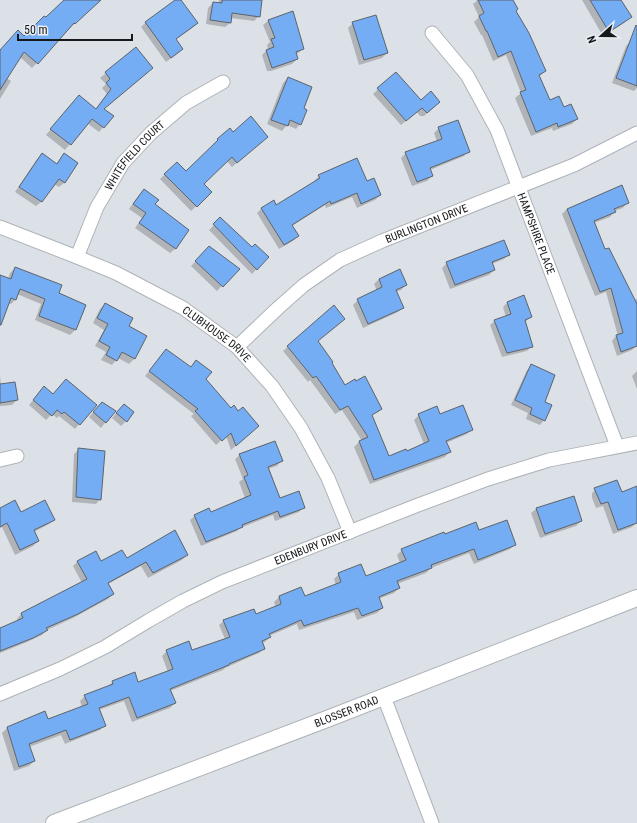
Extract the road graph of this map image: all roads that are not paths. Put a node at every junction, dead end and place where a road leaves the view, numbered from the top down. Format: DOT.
graph roads {
  1 [pos="432,33"];
  2 [pos="223,82"];
  3 [pos="637,132"];
  4 [pos="519,187"];
  5 [pos="0,227"];
  6 [pos="77,257"];
  7 [pos="237,347"];
  8 [pos="637,443"];
  9 [pos="617,446"];
  10 [pos="17,456"];
  11 [pos="0,460"];
  12 [pos="350,532"];
  13 [pos="637,598"];
  14 [pos="0,694"];
  15 [pos="384,697"];
  16 [pos="54,823"];
  17 [pos="432,823"];
  1 -- 4 [label="street, HAMPSHIRE PLACE"];
  2 -- 6 [label="street, WHITEFIELD COURT"];
  3 -- 4 [label="street, BURLINGTON DRIVE"];
  4 -- 7 [label="street, BURLINGTON DRIVE"];
  4 -- 9 [label="street, HAMPSHIRE PLACE"];
  5 -- 6 [label="street, CLUBHOUSE DRIVE"];
  6 -- 7 [label="street, CLUBHOUSE DRIVE"];
  7 -- 12 [label="street, CLUBHOUSE DRIVE"];
  8 -- 9 [label="street, EDENBURY DRIVE"];
  9 -- 12 [label="street, EDENBURY DRIVE"];
  10 -- 11 [label="street"];
  12 -- 14 [label="street, EDENBURY DRIVE"];
  13 -- 15 [label="street, BLOSSER ROAD"];
  15 -- 16 [label="street, BLOSSER ROAD"];
  15 -- 17 [label="street"];
}
